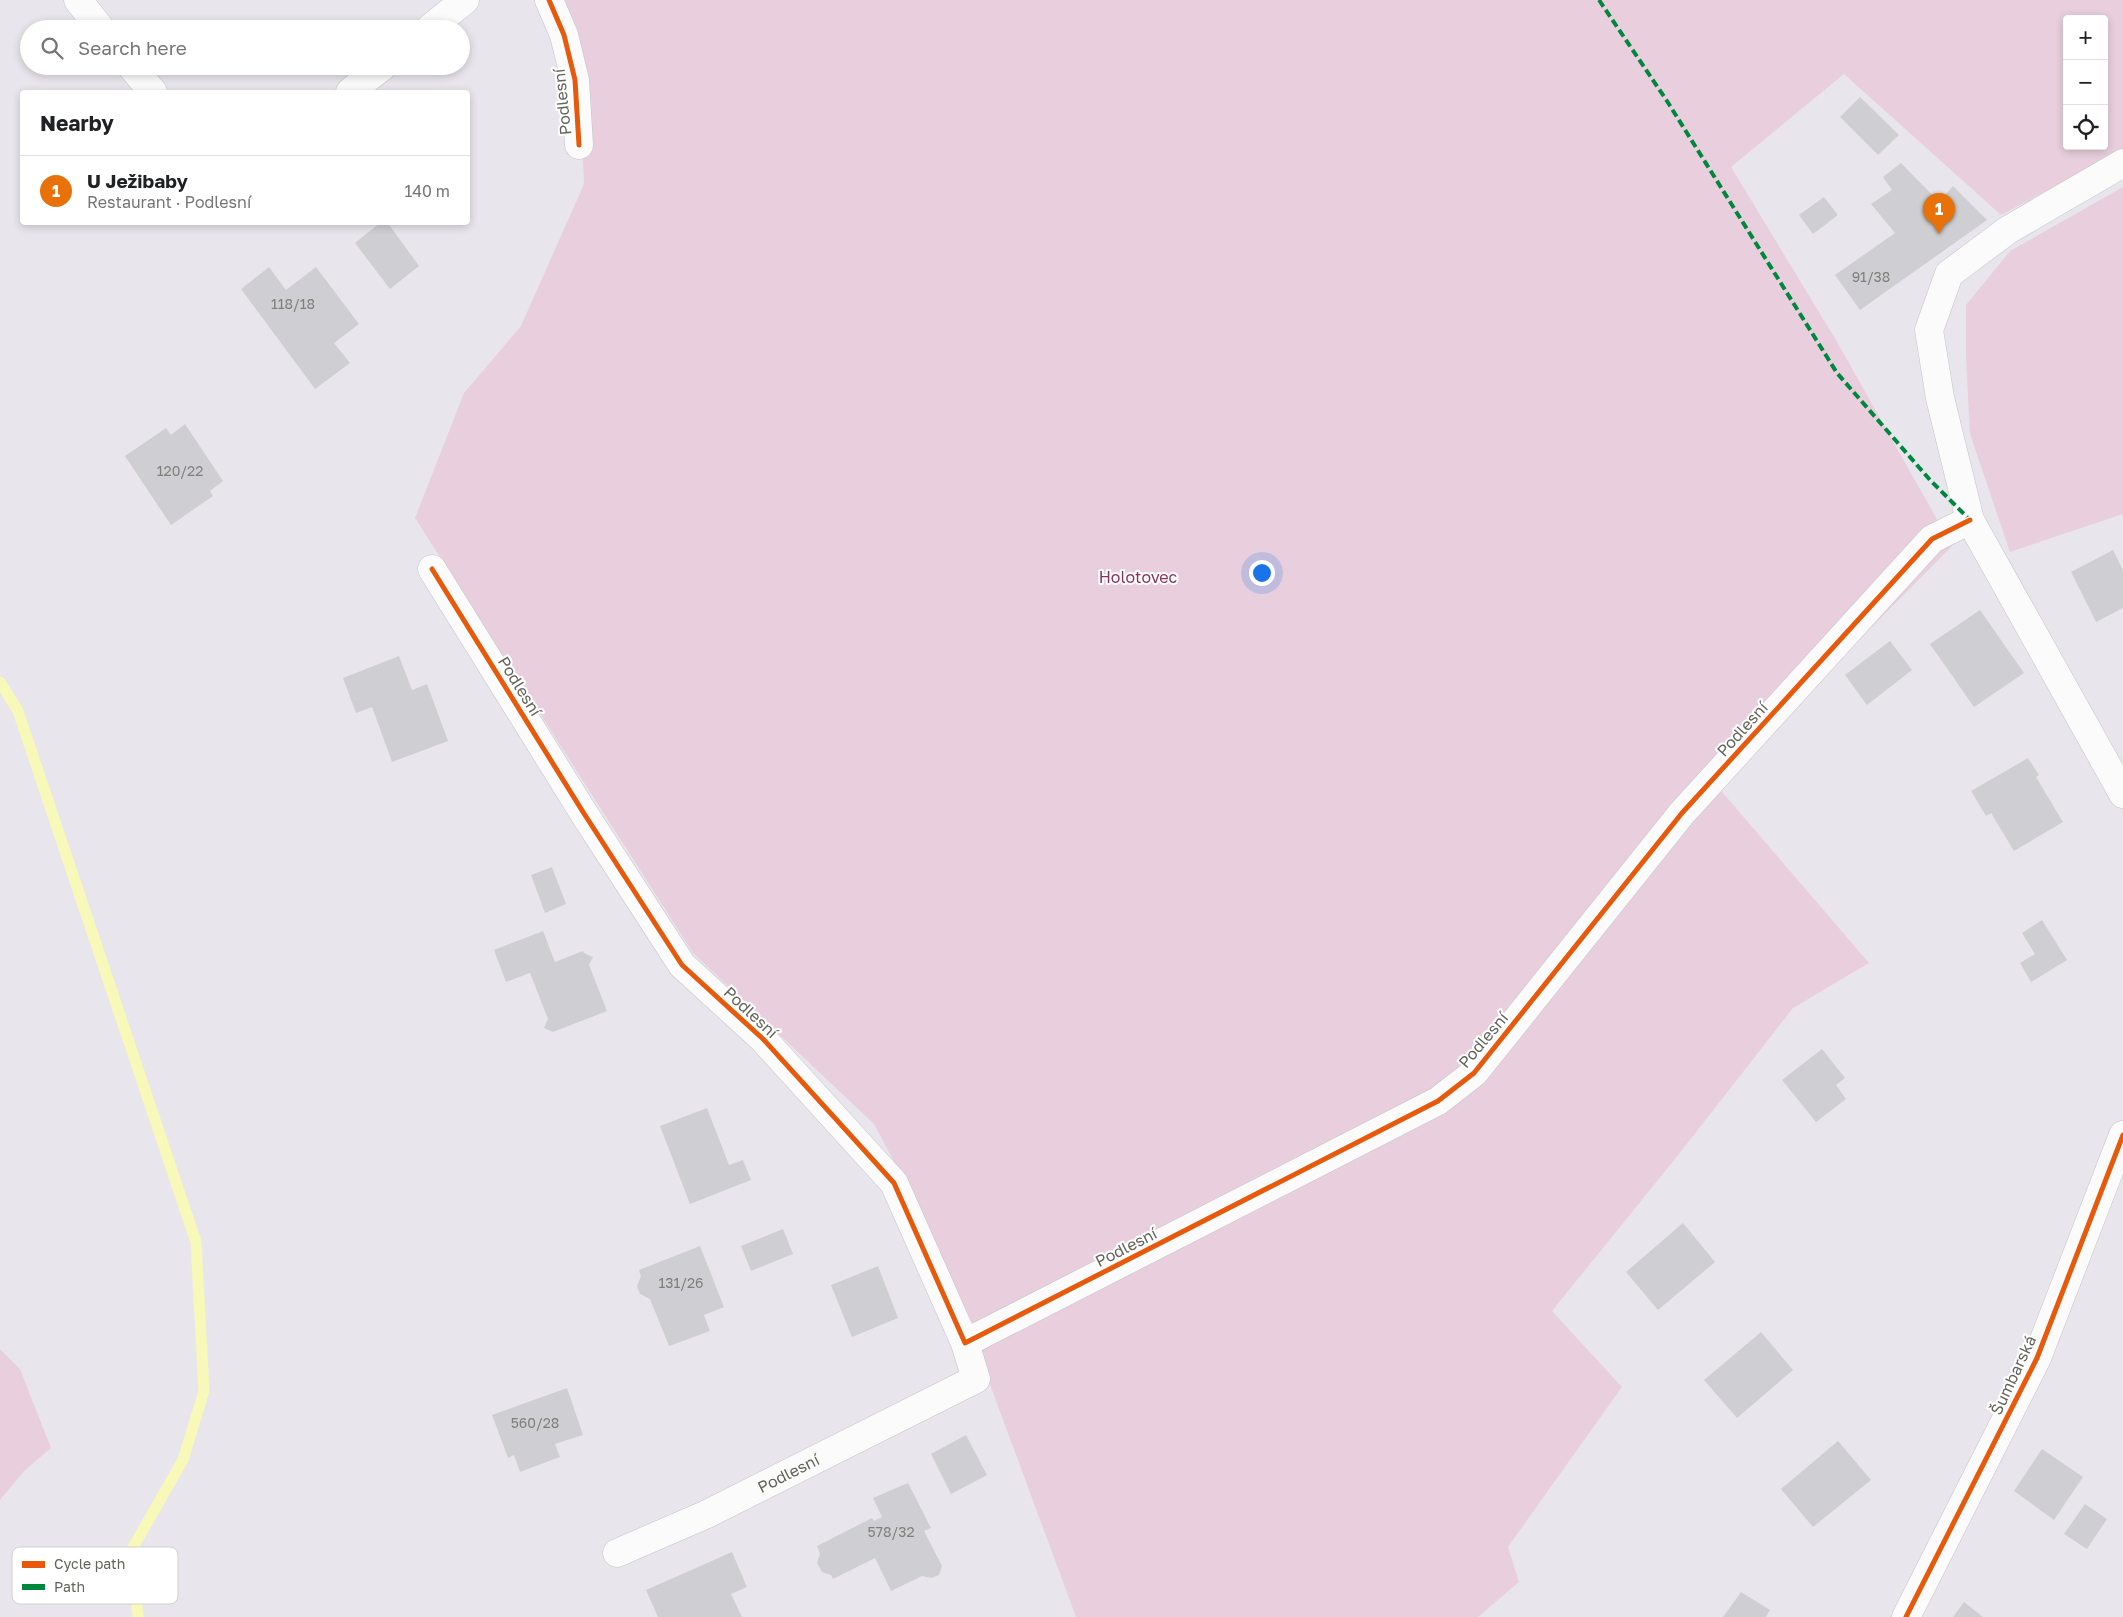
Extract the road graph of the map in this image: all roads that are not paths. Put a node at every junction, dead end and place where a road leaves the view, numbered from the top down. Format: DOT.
graph roads {
  1 [pos="78,0"];
  2 [pos="465,0"];
  3 [pos="549,0"];
  4 [pos="94,20"];
  5 [pos="440,20"];
  6 [pos="139,75"];
  7 [pos="372,75"];
  8 [pos="151,90"];
  9 [pos="353,90"];
  10 [pos="579,144"];
  11 [pos="2123,163"];
  12 [pos="1970,520"];
  13 [pos="432,568"];
  14 [pos="2123,794"];
  15 [pos="2123,1135"];
  16 [pos="965,1343"];
  17 [pos="617,1553"];
  18 [pos="1906,1617"];
  1 -- 4 [label="street"];
  2 -- 5 [label="street"];
  3 -- 10 [label="street, Podlesní"];
  6 -- 8 [label="street"];
  7 -- 9 [label="street"];
  11 -- 12 [label="street"];
  12 -- 14 [label="street"];
  12 -- 16 [label="street, Podlesní"];
  13 -- 16 [label="street, Podlesní"];
  15 -- 18 [label="street, Šumbarská"];
  16 -- 17 [label="street, Podlesní"];
}
